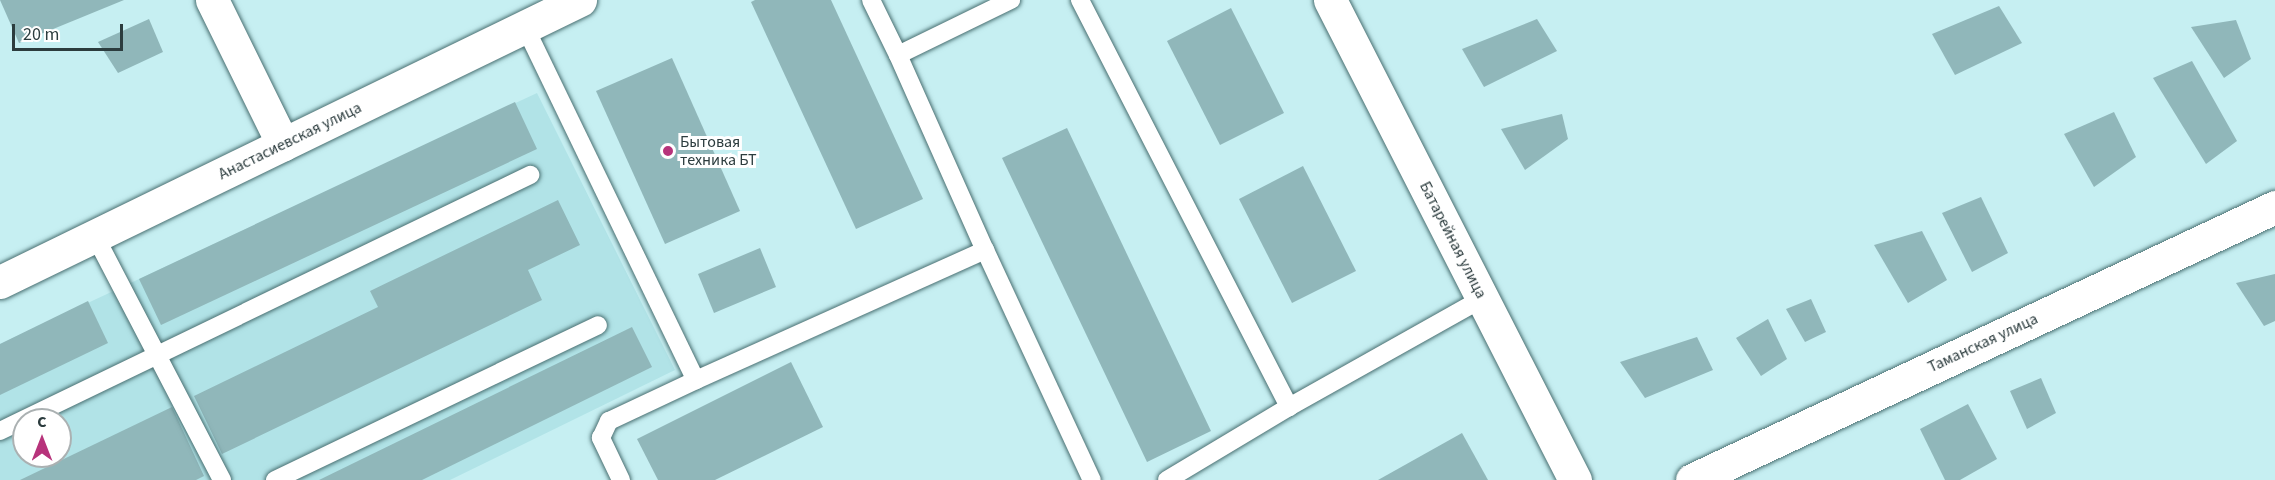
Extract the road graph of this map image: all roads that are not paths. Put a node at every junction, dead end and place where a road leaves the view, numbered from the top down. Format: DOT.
graph roads {
  1 [pos="212,0"];
  2 [pos="580,0"];
  3 [pos="871,0"];
  4 [pos="1011,0"];
  5 [pos="1080,0"];
  6 [pos="1330,0"];
  7 [pos="525,27"];
  8 [pos="898,55"];
  9 [pos="283,144"];
  10 [pos="530,174"];
  11 [pos="2275,207"];
  12 [pos="95,236"];
  13 [pos="985,250"];
  14 [pos="0,282"];
  15 [pos="1483,298"];
  16 [pos="598,325"];
  17 [pos="157,355"];
  18 [pos="696,380"];
  19 [pos="1289,407"];
  20 [pos="0,431"];
  21 [pos="222,480"];
  22 [pos="275,480"];
  23 [pos="621,480"];
  24 [pos="1092,480"];
  25 [pos="1167,480"];
  26 [pos="1575,480"];
  27 [pos="1692,480"];
  1 -- 9 [label="street"];
  2 -- 7 [label="street, Анастасиевская улица"];
  3 -- 8 [label="lane"];
  4 -- 8 [label="lane"];
  5 -- 19 [label="lane"];
  6 -- 15 [label="street, Батарейная улица"];
  7 -- 9 [label="street, Анастасиевская улица"];
  7 -- 18 [label="lane"];
  8 -- 13 [label="lane"];
  9 -- 12 [label="street, Анастасиевская улица"];
  10 -- 17 [label="lane"];
  11 -- 27 [label="street, Таманская улица"];
  12 -- 14 [label="street, Анастасиевская улица"];
  12 -- 17 [label="lane"];
  13 -- 18 [label="lane"];
  13 -- 24 [label="lane"];
  15 -- 19 [label="lane"];
  15 -- 26 [label="street, Батарейная улица"];
  16 -- 22 [label="lane"];
  17 -- 20 [label="lane"];
  17 -- 21 [label="lane"];
  18 -- 23 [label="lane"];
  19 -- 25 [label="lane"];
}
